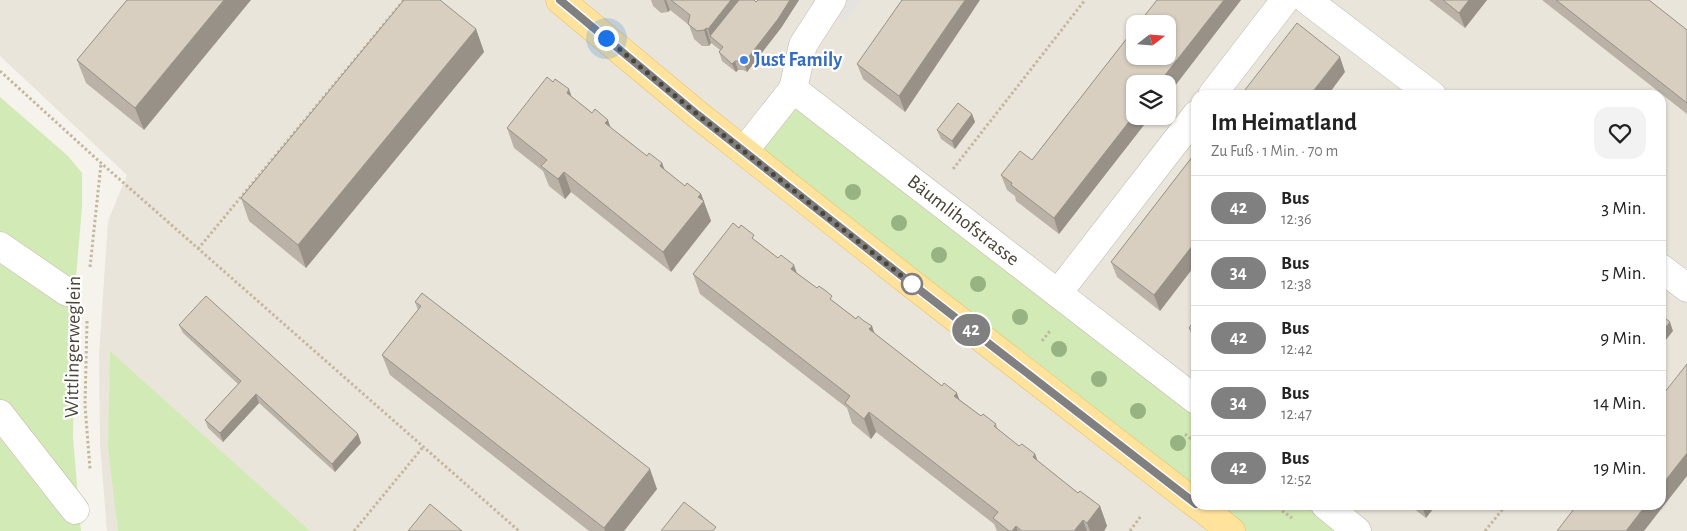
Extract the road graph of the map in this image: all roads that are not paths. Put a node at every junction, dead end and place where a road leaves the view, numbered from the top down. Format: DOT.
graph roads {
  1 [pos="560,0"];
  2 [pos="832,0"];
  3 [pos="1285,0"];
  4 [pos="1307,0"];
  5 [pos="793,89"];
  6 [pos="1216,90"];
  7 [pos="1425,90"];
  8 [pos="1191,121"];
  9 [pos="744,151"];
  10 [pos="0,246"];
  11 [pos="1666,272"];
  12 [pos="1687,288"];
  13 [pos="67,292"];
  14 [pos="1058,293"];
  15 [pos="1191,396"];
  16 [pos="0,414"];
  17 [pos="1191,499"];
  18 [pos="75,510"];
  19 [pos="1205,510"];
  20 [pos="1331,510"];
  21 [pos="1232,531"];
  22 [pos="1357,531"];
  1 -- 9 [label="main road"];
  2 -- 5 [label="street"];
  3 -- 6 [label="street"];
  4 -- 7 [label="street"];
  5 -- 9 [label="street"];
  5 -- 14 [label="street, Bäumlihofstrasse"];
  8 -- 14 [label="street"];
  9 -- 17 [label="main road"];
  10 -- 13 [label="street"];
  11 -- 12 [label="street"];
  14 -- 15 [label="street, Bäumlihofstrasse"];
  16 -- 18 [label="street"];
  19 -- 21 [label="main road"];
  20 -- 22 [label="street"];
}
